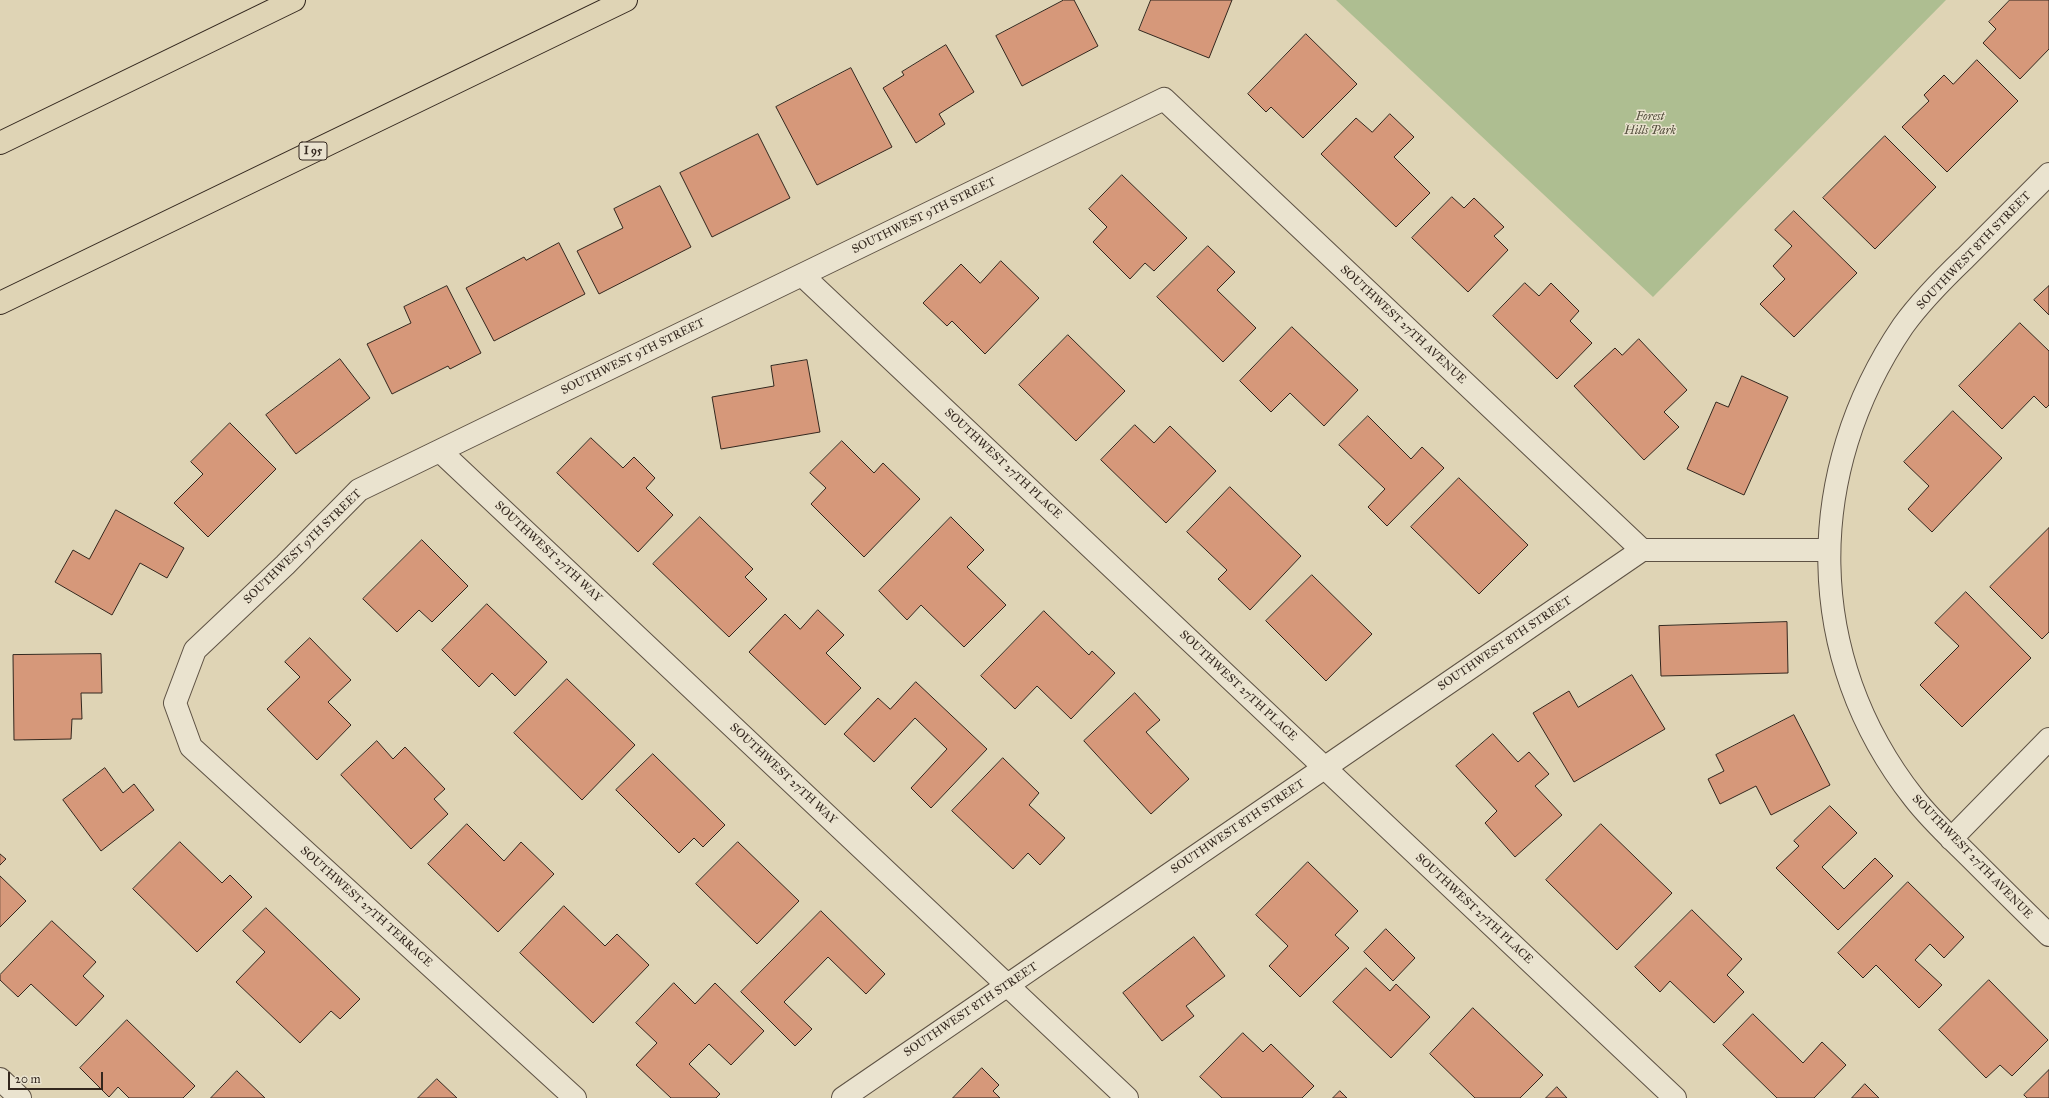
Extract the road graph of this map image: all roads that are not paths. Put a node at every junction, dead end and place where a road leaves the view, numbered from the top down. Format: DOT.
graph roads {
  1 [pos="294,0"];
  2 [pos="626,0"];
  3 [pos="1164,99"];
  4 [pos="0,143"];
  5 [pos="2049,174"];
  6 [pos="802,275"];
  7 [pos="0,303"];
  8 [pos="440,451"];
  9 [pos="1642,550"];
  10 [pos="1829,550"];
  11 [pos="175,703"];
  12 [pos="2049,739"];
  13 [pos="1324,768"];
  14 [pos="1952,839"];
  15 [pos="2049,935"];
  16 [pos="1007,985"];
  17 [pos="0,1079"];
  18 [pos="20,1098"];
  19 [pos="575,1098"];
  20 [pos="843,1098"];
  21 [pos="1127,1098"];
  22 [pos="1675,1098"];
  1 -- 4 [label="highway"];
  2 -- 7 [label="highway, I 95"];
  3 -- 6 [label="street, SOUTHWEST 9TH STREET"];
  3 -- 9 [label="street, SOUTHWEST 27TH AVENUE"];
  5 -- 10 [label="street, SOUTHWEST 8TH STREET"];
  6 -- 8 [label="street, SOUTHWEST 9TH STREET"];
  6 -- 13 [label="street, SOUTHWEST 27TH PLACE"];
  8 -- 11 [label="street, SOUTHWEST 9TH STREET"];
  8 -- 16 [label="street, SOUTHWEST 27TH WAY"];
  9 -- 10 [label="street"];
  9 -- 13 [label="street, SOUTHWEST 8TH STREET"];
  10 -- 14 [label="street, SOUTHWEST 27TH AVENUE"];
  11 -- 19 [label="street, SOUTHWEST 27TH TERRACE"];
  12 -- 14 [label="street"];
  13 -- 16 [label="street, SOUTHWEST 8TH STREET"];
  13 -- 22 [label="street, SOUTHWEST 27TH PLACE"];
  14 -- 15 [label="street, SOUTHWEST 27TH AVENUE"];
  16 -- 20 [label="street, SOUTHWEST 8TH STREET"];
  16 -- 21 [label="street, SOUTHWEST 27TH WAY"];
  17 -- 18 [label="street"];
}
